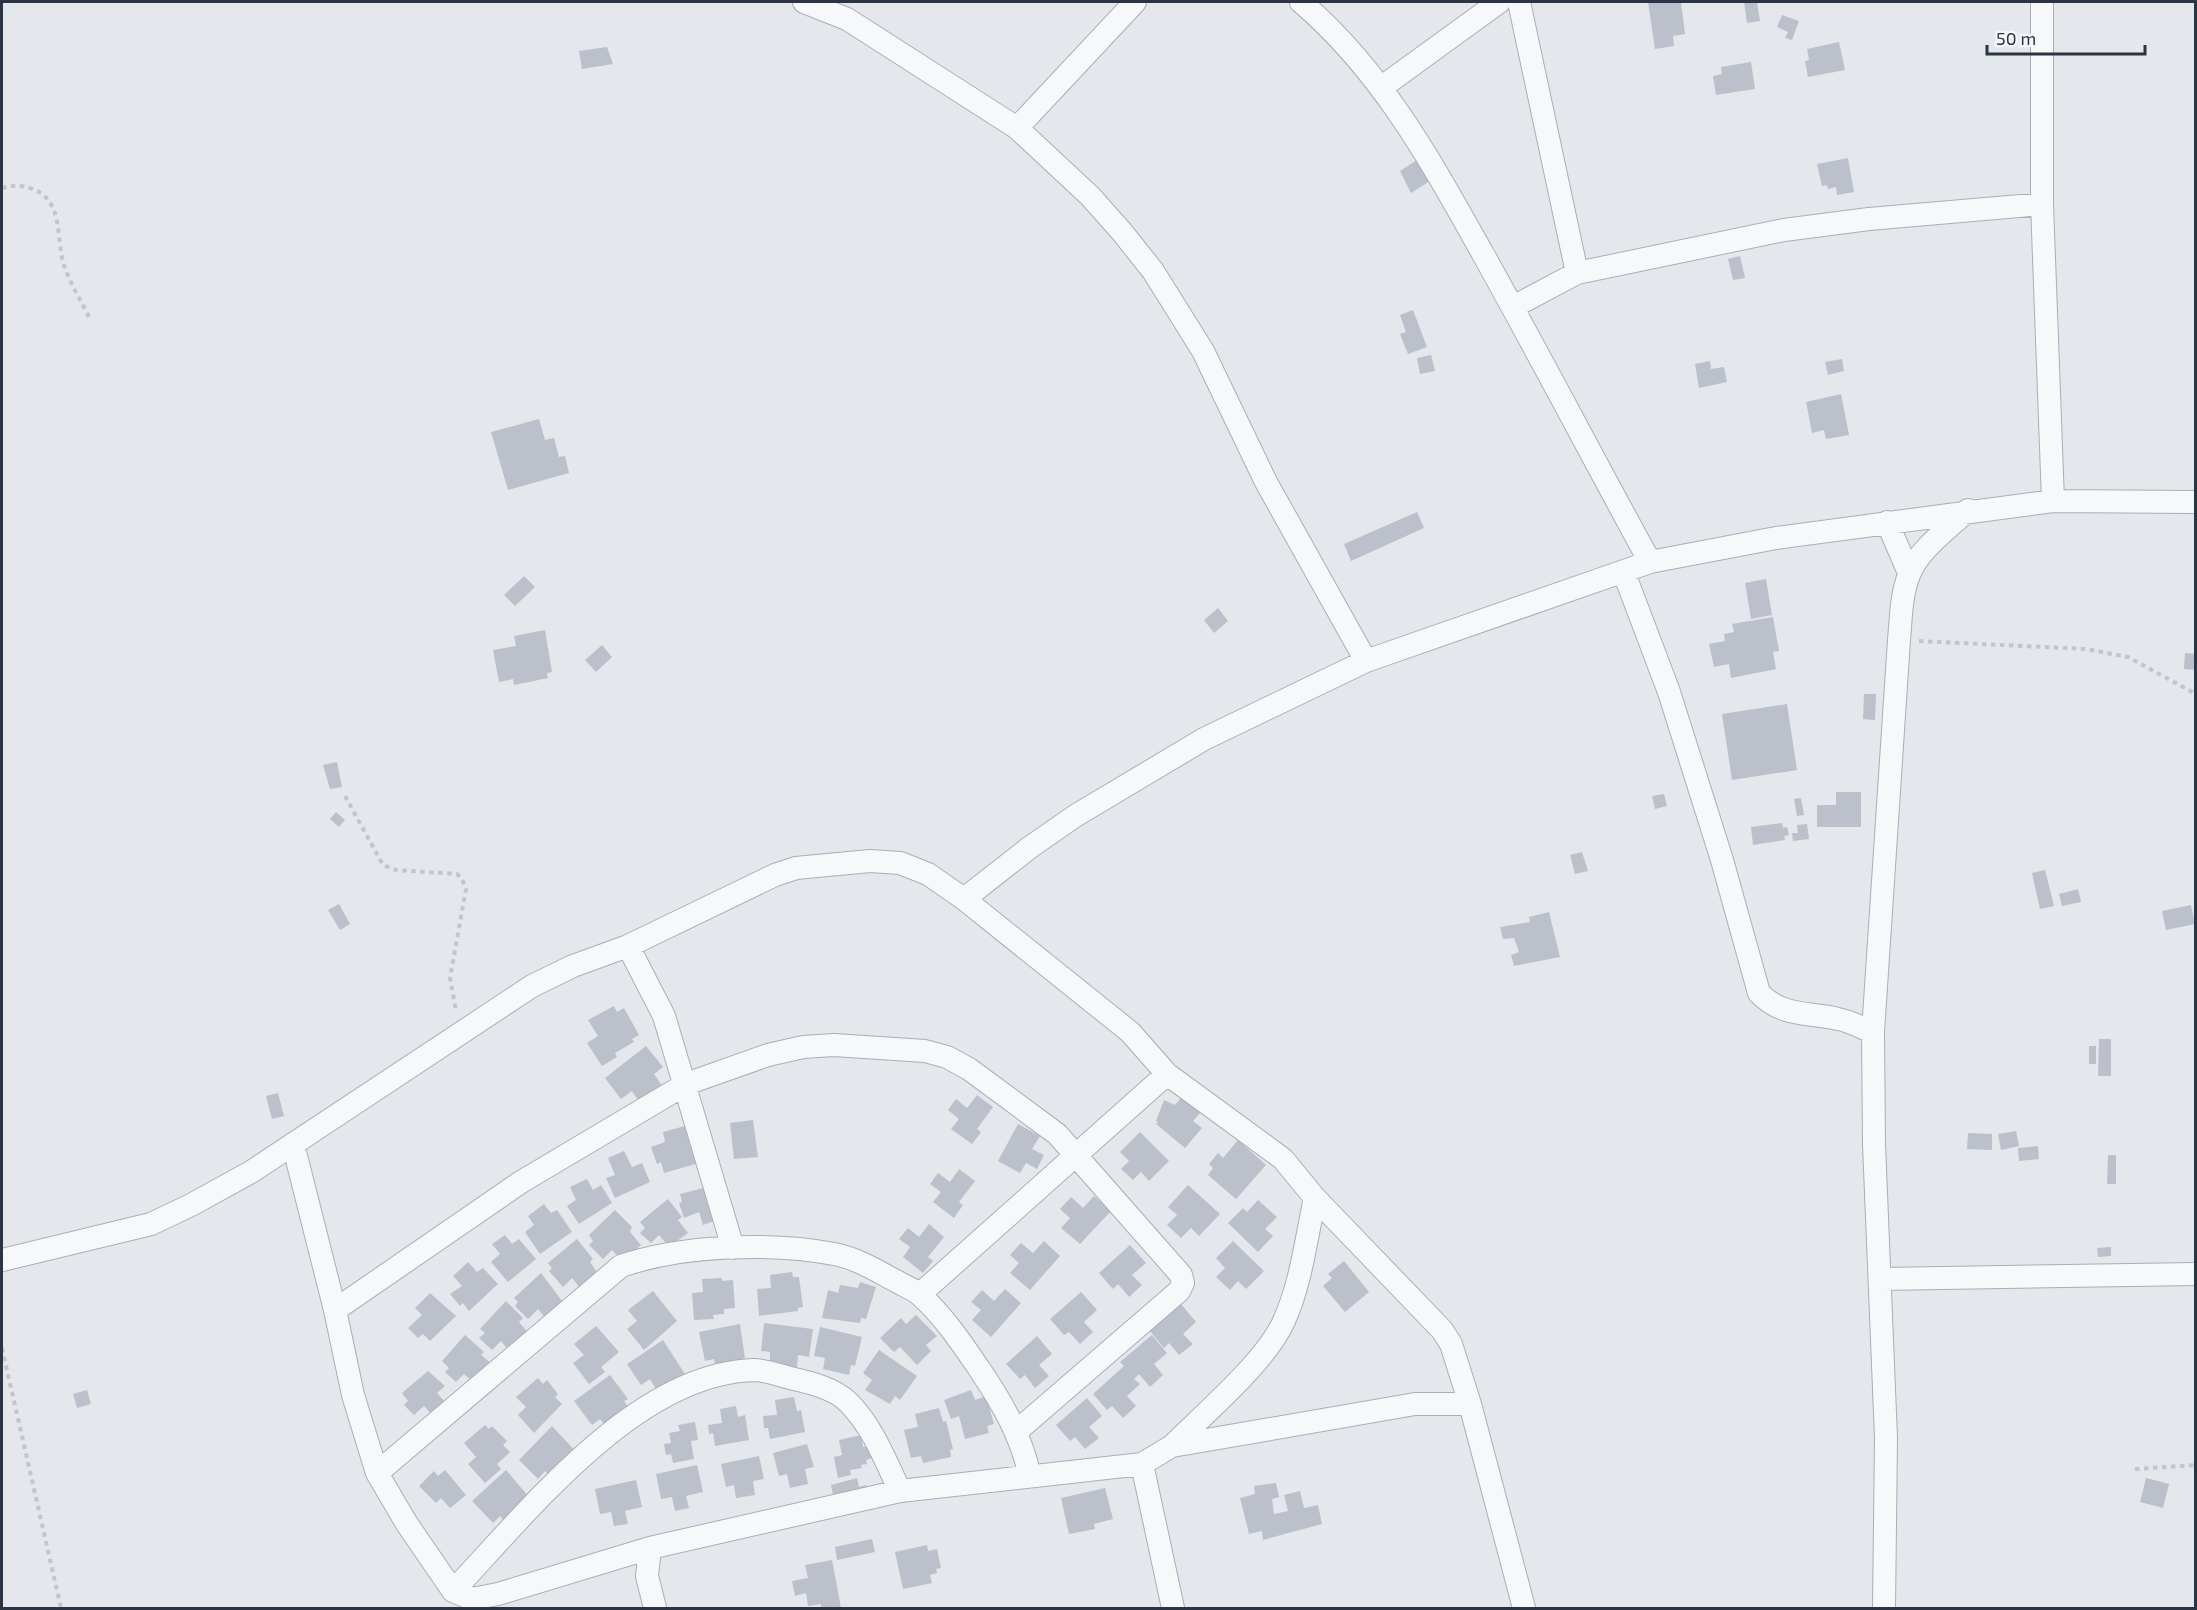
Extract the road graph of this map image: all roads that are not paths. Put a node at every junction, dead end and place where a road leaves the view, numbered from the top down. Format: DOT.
graph roads {
  1 [pos="804,2"];
  2 [pos="1135,2"];
  3 [pos="1301,2"];
  4 [pos="1498,2"];
  5 [pos="1519,2"];
  6 [pos="2042,2"];
  7 [pos="1382,87"];
  8 [pos="1017,128"];
  9 [pos="2042,204"];
  10 [pos="1577,273"];
  11 [pos="1513,307"];
  12 [pos="2053,501"];
  13 [pos="2196,502"];
  14 [pos="1968,510"];
  15 [pos="1887,522"];
  16 [pos="1650,562"];
  17 [pos="1624,573"];
  18 [pos="1909,573"];
  19 [pos="1366,661"];
  20 [pos="964,899"];
  21 [pos="628,946"];
  22 [pos="1873,1032"];
  23 [pos="1167,1074"];
  24 [pos="686,1084"];
  25 [pos="293,1144"];
  26 [pos="1078,1155"];
  27 [pos="1315,1198"];
  28 [pos="733,1248"];
  29 [pos="2,1260"];
  30 [pos="2196,1274"];
  31 [pos="1881,1278"];
  32 [pos="920,1294"];
  33 [pos="336,1310"];
  34 [pos="1470,1404"];
  35 [pos="1017,1431"];
  36 [pos="1172,1446"];
  37 [pos="1142,1464"];
  38 [pos="377,1473"];
  39 [pos="1030,1476"];
  40 [pos="900,1491"];
  41 [pos="650,1548"];
  42 [pos="453,1591"];
  43 [pos="655,1608"];
  44 [pos="1173,1608"];
  45 [pos="1524,1608"];
  46 [pos="1884,1608"];
  1 -- 8 [label="street"];
  2 -- 8 [label="street"];
  3 -- 7 [label="street"];
  4 -- 7 [label="street"];
  5 -- 10 [label="street"];
  6 -- 9 [label="street"];
  7 -- 11 [label="street"];
  8 -- 19 [label="street"];
  9 -- 10 [label="street"];
  9 -- 12 [label="street"];
  10 -- 11 [label="street"];
  11 -- 16 [label="street"];
  12 -- 13 [label="street"];
  12 -- 14 [label="street"];
  14 -- 15 [label="street"];
  14 -- 18 [label="street"];
  15 -- 16 [label="street"];
  15 -- 18 [label="street"];
  16 -- 17 [label="street"];
  17 -- 19 [label="street"];
  17 -- 22 [label="street"];
  18 -- 22 [label="street"];
  19 -- 20 [label="street"];
  20 -- 21 [label="street"];
  20 -- 23 [label="street"];
  21 -- 24 [label="street"];
  21 -- 25 [label="street"];
  22 -- 31 [label="street"];
  23 -- 26 [label="street"];
  23 -- 27 [label="street"];
  24 -- 26 [label="street"];
  24 -- 28 [label="street"];
  24 -- 33 [label="street"];
  25 -- 29 [label="street"];
  25 -- 33 [label="street"];
  26 -- 32 [label="street"];
  26 -- 35 [label="street"];
  27 -- 34 [label="street"];
  27 -- 36 [label="street"];
  28 -- 32 [label="street"];
  28 -- 38 [label="street"];
  30 -- 31 [label="street"];
  31 -- 46 [label="street"];
  32 -- 35 [label="street"];
  33 -- 38 [label="street"];
  34 -- 36 [label="street"];
  34 -- 45 [label="street"];
  35 -- 39 [label="street"];
  36 -- 37 [label="street"];
  37 -- 39 [label="street"];
  37 -- 44 [label="street"];
  38 -- 42 [label="street"];
  39 -- 40 [label="street"];
  40 -- 41 [label="street"];
  40 -- 42 [label="street"];
  41 -- 42 [label="street"];
  41 -- 43 [label="street"];
}
